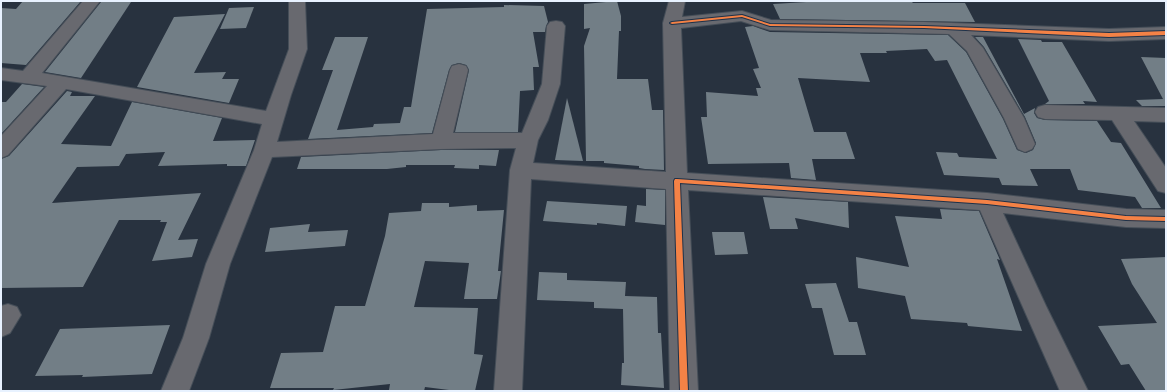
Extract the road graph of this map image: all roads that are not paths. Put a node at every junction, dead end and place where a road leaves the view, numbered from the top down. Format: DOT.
graph roads {
  1 [pos="92,1"];
  2 [pos="297,1"];
  3 [pos="677,1"];
  4 [pos="672,23"];
  5 [pos="556,26"];
  6 [pos="954,28"];
  7 [pos="1166,33"];
  8 [pos="459,70"];
  9 [pos="1,74"];
  10 [pos="28,77"];
  11 [pos="62,82"];
  12 [pos="1045,112"];
  13 [pos="1118,113"];
  14 [pos="1166,115"];
  15 [pos="273,119"];
  16 [pos="528,140"];
  17 [pos="441,141"];
  18 [pos="1024,144"];
  19 [pos="1,150"];
  20 [pos="264,150"];
  21 [pos="521,170"];
  22 [pos="678,180"];
  23 [pos="1166,185"];
  24 [pos="987,202"];
  25 [pos="1166,219"];
  26 [pos="175,391"];
  27 [pos="508,391"];
  28 [pos="684,391"];
  29 [pos="1074,391"];
  1 -- 10 [label="street"];
  2 -- 15 [label="street"];
  3 -- 4 [label="street"];
  4 -- 6 [label="street"];
  4 -- 22 [label="street"];
  5 -- 16 [label="street"];
  6 -- 7 [label="street"];
  6 -- 18 [label="street"];
  8 -- 17 [label="street"];
  9 -- 10 [label="street"];
  10 -- 11 [label="street"];
  11 -- 15 [label="street"];
  11 -- 19 [label="street"];
  12 -- 13 [label="street"];
  13 -- 14 [label="street"];
  13 -- 23 [label="street"];
  15 -- 20 [label="street"];
  16 -- 17 [label="street"];
  16 -- 21 [label="street"];
  17 -- 20 [label="street"];
  20 -- 26 [label="street"];
  21 -- 22 [label="street"];
  21 -- 27 [label="street"];
  22 -- 24 [label="street"];
  22 -- 28 [label="street"];
  24 -- 25 [label="street"];
  24 -- 29 [label="street"];
}
